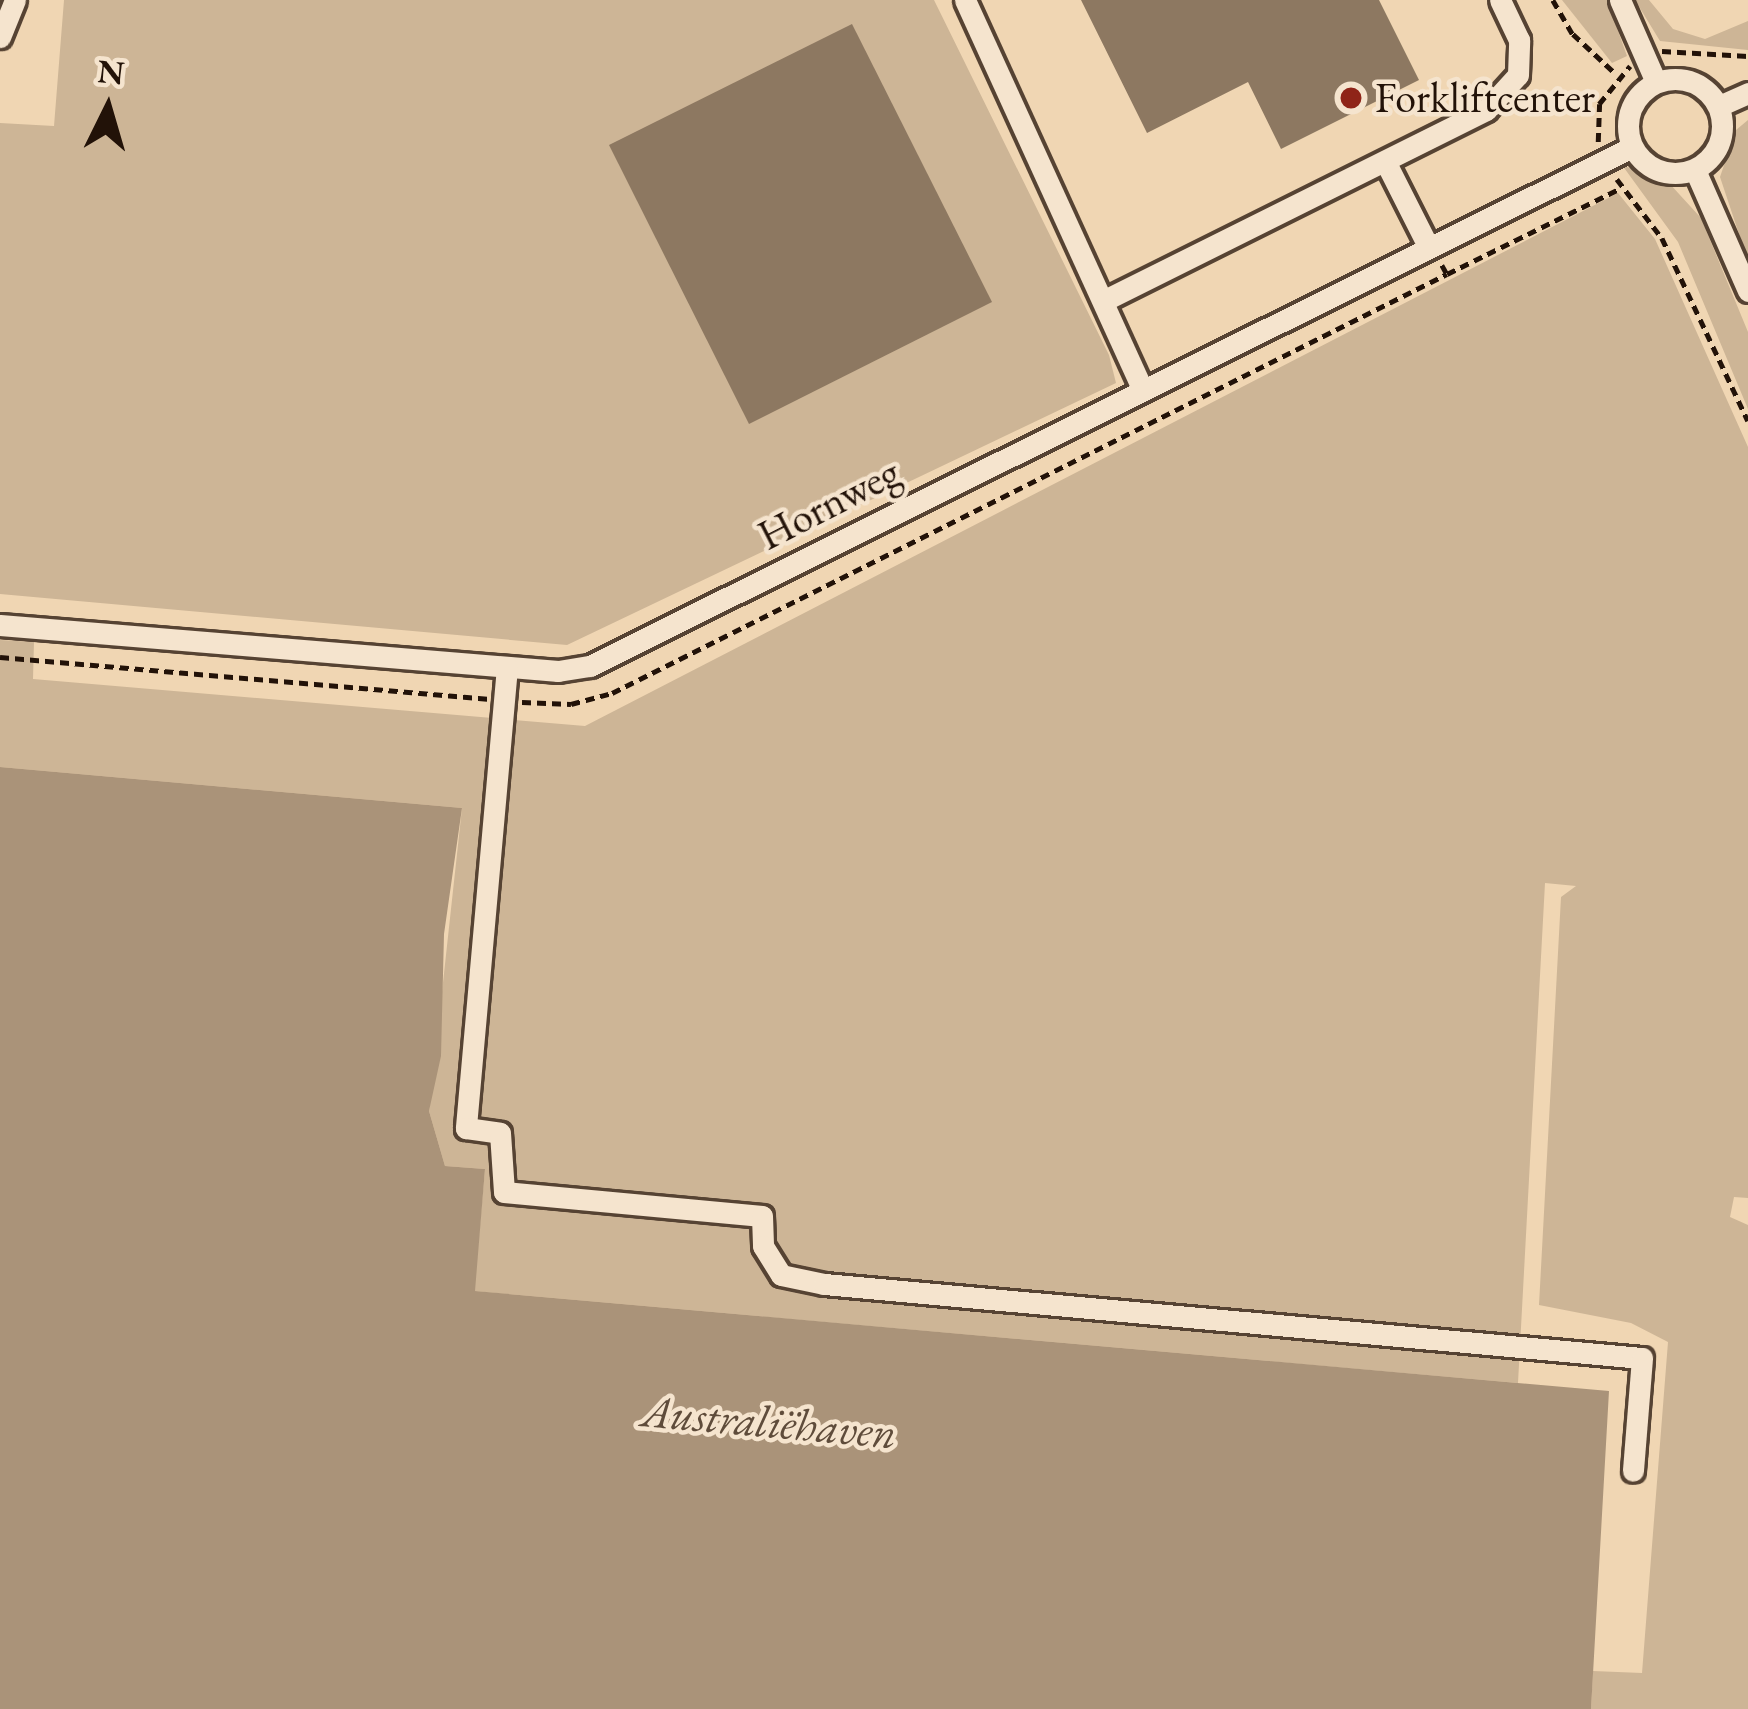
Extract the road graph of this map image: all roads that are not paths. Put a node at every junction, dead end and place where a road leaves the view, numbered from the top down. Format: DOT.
graph roads {
  1 [pos="15,0"];
  2 [pos="965,0"];
  3 [pos="1500,0"];
  4 [pos="1621,0"];
  5 [pos="0,38"];
  6 [pos="1656,82"];
  7 [pos="1748,93"];
  8 [pos="1718,106"];
  9 [pos="1632,147"];
  10 [pos="1385,160"];
  11 [pos="1695,170"];
  12 [pos="1429,248"];
  13 [pos="1748,291"];
  14 [pos="1107,299"];
  15 [pos="1143,390"];
  16 [pos="0,625"];
  17 [pos="507,667"];
  18 [pos="1634,1471"];
  1 -- 5 [label="street"];
  2 -- 14 [label="street"];
  3 -- 10 [label="street"];
  4 -- 6 [label="street"];
  6 -- 8 [label="street"];
  6 -- 9 [label="street"];
  7 -- 8 [label="street"];
  8 -- 11 [label="street"];
  9 -- 11 [label="street"];
  9 -- 12 [label="street, Hornweg"];
  10 -- 12 [label="street"];
  10 -- 14 [label="street"];
  11 -- 13 [label="street"];
  12 -- 15 [label="street, Hornweg"];
  14 -- 15 [label="street"];
  15 -- 17 [label="street, Hornweg"];
  16 -- 17 [label="street, Hornweg"];
  17 -- 18 [label="street"];
}
